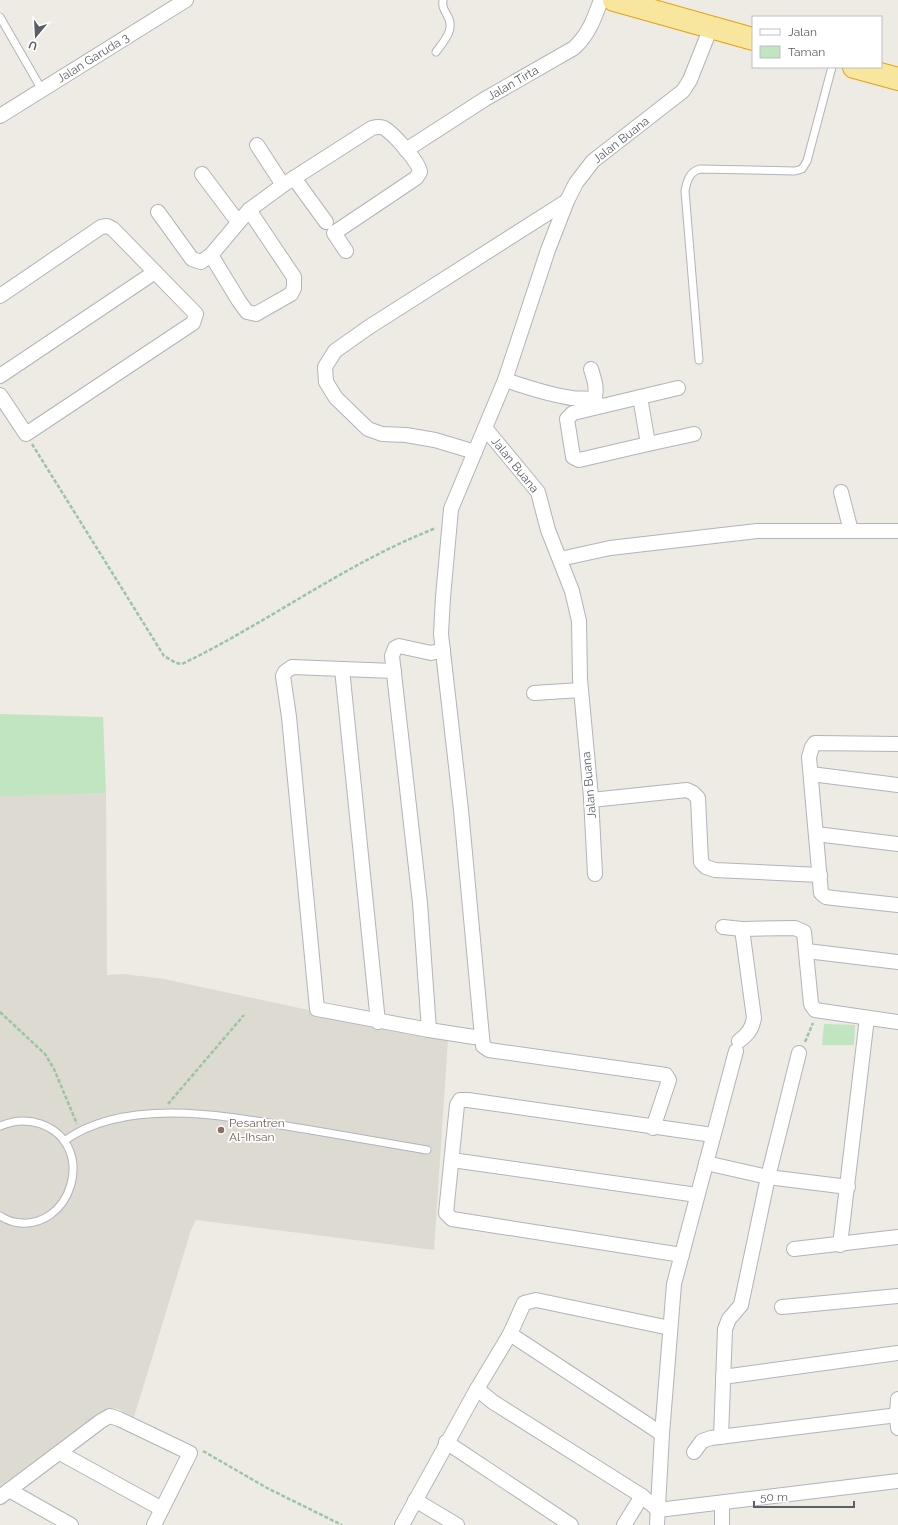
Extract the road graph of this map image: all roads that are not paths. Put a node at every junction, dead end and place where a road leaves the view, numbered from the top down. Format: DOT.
graph roads {
  1 [pos="186,0"];
  2 [pos="443,0"];
  3 [pos="601,0"];
  4 [pos="614,0"];
  5 [pos="651,5"];
  6 [pos="0,17"];
  7 [pos="712,27"];
  8 [pos="752,39"];
  9 [pos="436,52"];
  10 [pos="832,68"];
  11 [pos="858,68"];
  12 [pos="898,79"];
  13 [pos="42,90"];
  14 [pos="0,116"];
  15 [pos="257,145"];
  16 [pos="406,150"];
  17 [pos="202,174"];
  18 [pos="289,182"];
  19 [pos="567,201"];
  20 [pos="250,210"];
  21 [pos="158,212"];
  22 [pos="238,222"];
  23 [pos="326,222"];
  24 [pos="346,251"];
  25 [pos="211,256"];
  26 [pos="155,272"];
  27 [pos="0,296"];
  28 [pos="699,360"];
  29 [pos="591,369"];
  30 [pos="0,376"];
  31 [pos="505,380"];
  32 [pos="678,388"];
  33 [pos="0,395"];
  34 [pos="640,397"];
  35 [pos="596,403"];
  36 [pos="485,428"];
  37 [pos="694,434"];
  38 [pos="648,444"];
  39 [pos="475,452"];
  40 [pos="841,492"];
  41 [pos="851,531"];
  42 [pos="898,531"];
  43 [pos="560,559"];
  44 [pos="443,650"];
  45 [pos="342,669"];
  46 [pos="394,671"];
  47 [pos="581,690"];
  48 [pos="534,693"];
  49 [pos="898,744"];
  50 [pos="811,774"];
  51 [pos="898,785"];
  52 [pos="591,800"];
  53 [pos="816,834"];
  54 [pos="898,844"];
  55 [pos="596,874"];
  56 [pos="820,875"];
  57 [pos="898,905"];
  58 [pos="723,927"];
  59 [pos="742,929"];
  60 [pos="807,951"];
  61 [pos="898,962"];
  62 [pos="867,1018"];
  63 [pos="378,1022"];
  64 [pos="898,1022"];
  65 [pos="429,1030"];
  66 [pos="482,1037"];
  67 [pos="799,1053"];
  68 [pos="0,1126"];
  69 [pos="653,1128"];
  70 [pos="713,1135"];
  71 [pos="64,1141"];
  72 [pos="428,1150"];
  73 [pos="452,1160"];
  74 [pos="706,1164"];
  75 [pos="768,1177"];
  76 [pos="848,1186"];
  77 [pos="697,1195"];
  78 [pos="0,1216"];
  79 [pos="898,1237"];
  80 [pos="840,1245"];
  81 [pos="794,1249"];
  82 [pos="682,1255"];
  83 [pos="898,1296"];
  84 [pos="782,1307"];
  85 [pos="670,1328"];
  86 [pos="510,1334"];
  87 [pos="898,1354"];
  88 [pos="723,1377"];
  89 [pos="477,1389"];
  90 [pos="898,1399"];
  91 [pos="898,1419"];
  92 [pos="662,1434"];
  93 [pos="721,1437"];
  94 [pos="446,1442"];
  95 [pos="694,1452"];
  96 [pos="60,1453"];
  97 [pos="898,1481"];
  98 [pos="4,1493"];
  99 [pos="642,1496"];
  100 [pos="415,1500"];
  101 [pos="722,1503"];
  102 [pos="162,1509"];
  103 [pos="658,1510"];
  104 [pos="71,1525"];
  105 [pos="154,1525"];
  106 [pos="402,1525"];
  107 [pos="457,1525"];
  108 [pos="571,1525"];
  109 [pos="624,1525"];
  110 [pos="657,1525"];
  111 [pos="722,1525"];
  1 -- 13 [label="street, Jalan Garuda 3"];
  2 -- 9 [label="lane"];
  3 -- 16 [label="street, Jalan Tirta"];
  4 -- 5 [label="highway"];
  5 -- 7 [label="highway"];
  6 -- 13 [label="lane"];
  7 -- 8 [label="highway"];
  7 -- 19 [label="street, Jalan Buana"];
  10 -- 28 [label="lane"];
  11 -- 12 [label="highway"];
  13 -- 14 [label="street, Jalan Garuda 3"];
  15 -- 18 [label="street"];
  16 -- 18 [label="street"];
  16 -- 24 [label="street"];
  17 -- 22 [label="street"];
  18 -- 20 [label="street"];
  18 -- 23 [label="street"];
  19 -- 31 [label="street, Jalan Buana"];
  19 -- 39 [label="street"];
  20 -- 22 [label="street"];
  20 -- 25 [label="street"];
  21 -- 25 [label="street"];
  22 -- 25 [label="street"];
  26 -- 27 [label="street"];
  26 -- 30 [label="street"];
  26 -- 33 [label="street"];
  29 -- 35 [label="street"];
  31 -- 35 [label="street"];
  31 -- 36 [label="street, Jalan Buana"];
  32 -- 34 [label="street"];
  34 -- 35 [label="street"];
  34 -- 38 [label="street"];
  35 -- 38 [label="street"];
  36 -- 39 [label="street"];
  36 -- 43 [label="street, Jalan Buana"];
  37 -- 38 [label="street"];
  39 -- 44 [label="street"];
  40 -- 41 [label="street"];
  41 -- 42 [label="street"];
  41 -- 43 [label="street"];
  43 -- 47 [label="street, Jalan Buana"];
  44 -- 46 [label="street"];
  44 -- 66 [label="street"];
  45 -- 46 [label="street"];
  45 -- 63 [label="street"];
  45 -- 63 [label="street"];
  46 -- 65 [label="street"];
  47 -- 48 [label="street"];
  47 -- 52 [label="street, Jalan Buana"];
  49 -- 50 [label="street"];
  50 -- 51 [label="street"];
  50 -- 53 [label="street"];
  52 -- 55 [label="street, Jalan Buana"];
  52 -- 56 [label="street"];
  53 -- 54 [label="street"];
  53 -- 56 [label="street"];
  56 -- 57 [label="street"];
  58 -- 59 [label="street"];
  59 -- 60 [label="street"];
  59 -- 70 [label="street"];
  60 -- 61 [label="street"];
  60 -- 62 [label="street"];
  62 -- 64 [label="street"];
  62 -- 76 [label="street"];
  63 -- 65 [label="street"];
  65 -- 66 [label="street"];
  66 -- 69 [label="street"];
  67 -- 75 [label="street"];
  68 -- 71 [label="lane"];
  69 -- 70 [label="street"];
  69 -- 73 [label="street"];
  70 -- 74 [label="street"];
  71 -- 72 [label="lane"];
  71 -- 78 [label="lane"];
  73 -- 77 [label="street"];
  73 -- 82 [label="street"];
  74 -- 75 [label="street"];
  74 -- 77 [label="street"];
  75 -- 76 [label="street"];
  75 -- 88 [label="street"];
  76 -- 80 [label="street"];
  77 -- 82 [label="street"];
  79 -- 80 [label="street"];
  80 -- 81 [label="street"];
  82 -- 85 [label="street"];
  83 -- 84 [label="street"];
  85 -- 86 [label="street"];
  85 -- 92 [label="street"];
  86 -- 89 [label="street"];
  86 -- 92 [label="street"];
  87 -- 88 [label="street"];
  88 -- 93 [label="street"];
  89 -- 94 [label="street"];
  89 -- 99 [label="street"];
  90 -- 91 [label="street"];
  91 -- 93 [label="street"];
  92 -- 103 [label="street"];
  93 -- 95 [label="street"];
  94 -- 100 [label="street"];
  94 -- 108 [label="street"];
  96 -- 98 [label="street"];
  96 -- 102 [label="street"];
  96 -- 102 [label="street"];
  97 -- 101 [label="street"];
  98 -- 104 [label="street"];
  99 -- 103 [label="street"];
  99 -- 109 [label="street"];
  100 -- 106 [label="street"];
  100 -- 107 [label="street"];
  101 -- 103 [label="street"];
  101 -- 111 [label="street"];
  102 -- 105 [label="street"];
  103 -- 110 [label="street"];
}
